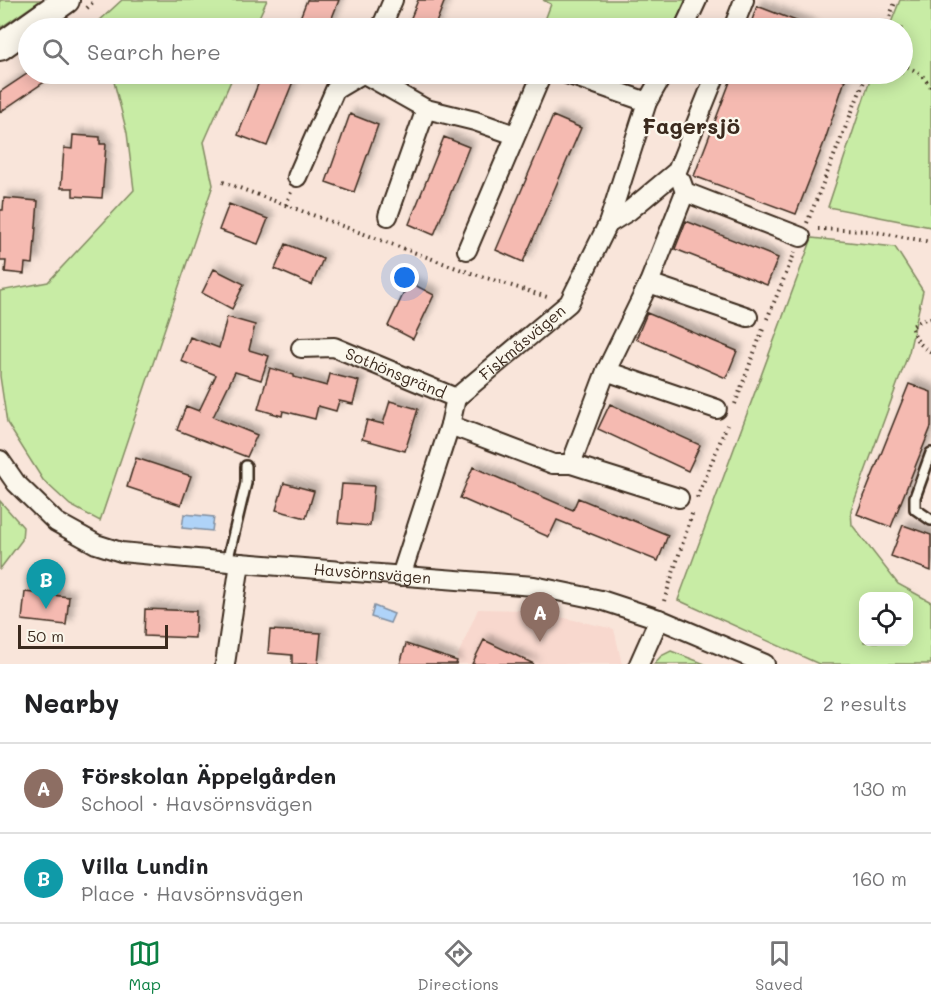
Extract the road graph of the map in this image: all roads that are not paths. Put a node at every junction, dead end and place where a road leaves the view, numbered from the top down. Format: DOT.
graph roads {
  1 [pos="66,0"];
  2 [pos="393,0"];
  3 [pos="697,0"];
  4 [pos="744,0"];
  5 [pos="41,18"];
  6 [pos="385,18"];
  7 [pos="689,18"];
  8 [pos="737,18"];
  9 [pos="18,34"];
  10 [pos="0,47"];
  11 [pos="346,84"];
  12 [pos="381,84"];
  13 [pos="538,84"];
  14 [pos="596,84"];
  15 [pos="657,84"];
  16 [pos="712,84"];
  17 [pos="647,102"];
  18 [pos="426,109"];
  19 [pos="515,135"];
  20 [pos="677,171"];
  21 [pos="297,177"];
  22 [pos="685,192"];
  23 [pos="388,216"];
  24 [pos="608,224"];
  25 [pos="803,233"];
  26 [pos="467,250"];
  27 [pos="649,283"];
  28 [pos="748,317"];
  29 [pos="301,348"];
  30 [pos="606,371"];
  31 [pos="456,398"];
  32 [pos="727,409"];
  33 [pos="450,425"];
  34 [pos="931,453"];
  35 [pos="0,460"];
  36 [pos="570,464"];
  37 [pos="246,466"];
  38 [pos="679,498"];
  39 [pos="931,520"];
  40 [pos="234,562"];
  41 [pos="401,576"];
  42 [pos="659,619"];
  43 [pos="225,664"];
  44 [pos="639,664"];
  45 [pos="765,664"];
  1 -- 5 [label="main road"];
  2 -- 6 [label="street"];
  3 -- 7 [label="street"];
  4 -- 8 [label="street"];
  9 -- 10 [label="main road"];
  11 -- 21 [label="street"];
  12 -- 18 [label="street"];
  13 -- 19 [label="street"];
  14 -- 17 [label="street"];
  15 -- 17 [label="street, Fiskmåsvägen"];
  16 -- 20 [label="street"];
  17 -- 24 [label="street, Fiskmåsvägen"];
  18 -- 19 [label="street"];
  18 -- 23 [label="street"];
  19 -- 26 [label="street"];
  20 -- 22 [label="street"];
  20 -- 24 [label="street"];
  22 -- 25 [label="street"];
  22 -- 27 [label="street"];
  24 -- 31 [label="street, Fiskmåsvägen"];
  27 -- 28 [label="street"];
  27 -- 30 [label="street"];
  29 -- 31 [label="street, Sothönsgränd"];
  30 -- 32 [label="street"];
  30 -- 36 [label="street"];
  31 -- 33 [label="street"];
  33 -- 36 [label="street"];
  33 -- 41 [label="street"];
  34 -- 39 [label="lane"];
  35 -- 40 [label="street, Havsörnsvägen"];
  36 -- 38 [label="street"];
  37 -- 40 [label="lane"];
  40 -- 41 [label="street, Havsörnsvägen"];
  40 -- 43 [label="street"];
  41 -- 42 [label="street, Havsörnsvägen"];
  42 -- 44 [label="street"];
  42 -- 45 [label="street, Havsörnsvägen"];
}
